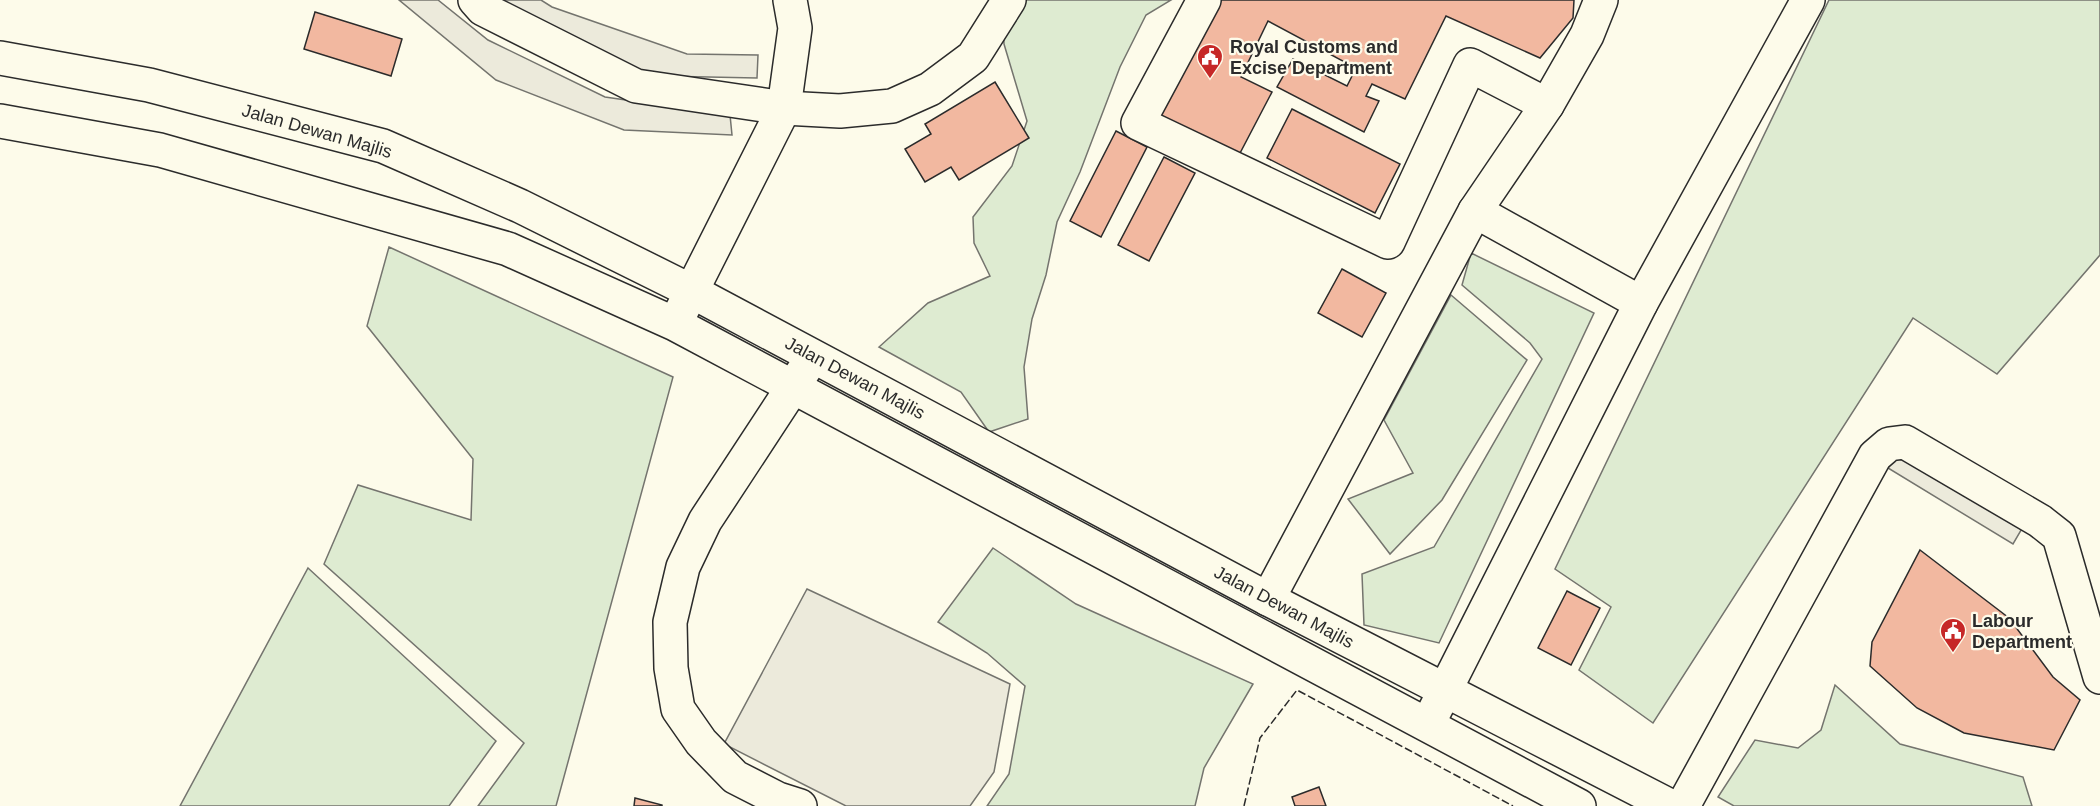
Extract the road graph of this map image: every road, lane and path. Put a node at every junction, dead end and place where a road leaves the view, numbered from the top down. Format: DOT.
graph roads {
  1 [pos="475,0"];
  2 [pos="790,0"];
  3 [pos="1009,0"];
  4 [pos="1204,0"];
  5 [pos="1602,0"];
  6 [pos="1808,0"];
  7 [pos="0,58"];
  8 [pos="1547,105"];
  9 [pos="784,108"];
  10 [pos="0,121"];
  11 [pos="1475,211"];
  12 [pos="692,291"];
  13 [pos="1641,303"];
  14 [pos="675,324"];
  15 [pos="813,356"];
  16 [pos="793,387"];
  17 [pos="1268,599"];
  18 [pos="2100,677"];
  19 [pos="1446,691"];
  20 [pos="1427,724"];
  21 [pos="800,806"];
  22 [pos="1579,806"];
  23 [pos="1670,806"];
  24 [pos="1683,806"];
  1 -- 9 [label="street"];
  2 -- 9 [label="street"];
  3 -- 9 [label="street"];
  4 -- 8 [label="street"];
  5 -- 8 [label="street"];
  6 -- 13 [label="street"];
  7 -- 12 [label="street, Jalan Dewan Majlis"];
  8 -- 11 [label="street"];
  9 -- 12 [label="street"];
  10 -- 14 [label="street, Jalan Dewan Majlis"];
  11 -- 13 [label="street"];
  11 -- 17 [label="street"];
  12 -- 14 [label="street"];
  12 -- 15 [label="street, Jalan Dewan Majlis"];
  13 -- 19 [label="street"];
  14 -- 16 [label="street, Jalan Dewan Majlis"];
  15 -- 16 [label="street"];
  15 -- 17 [label="street, Jalan Dewan Majlis"];
  16 -- 20 [label="street, Jalan Dewan Majlis"];
  16 -- 21 [label="street"];
  17 -- 19 [label="street, Jalan Dewan Majlis"];
  18 -- 24 [label="street"];
  19 -- 20 [label="street"];
  19 -- 23 [label="street, Jalan Dewan Majlis"];
  20 -- 22 [label="street, Jalan Dewan Majlis"];
}
